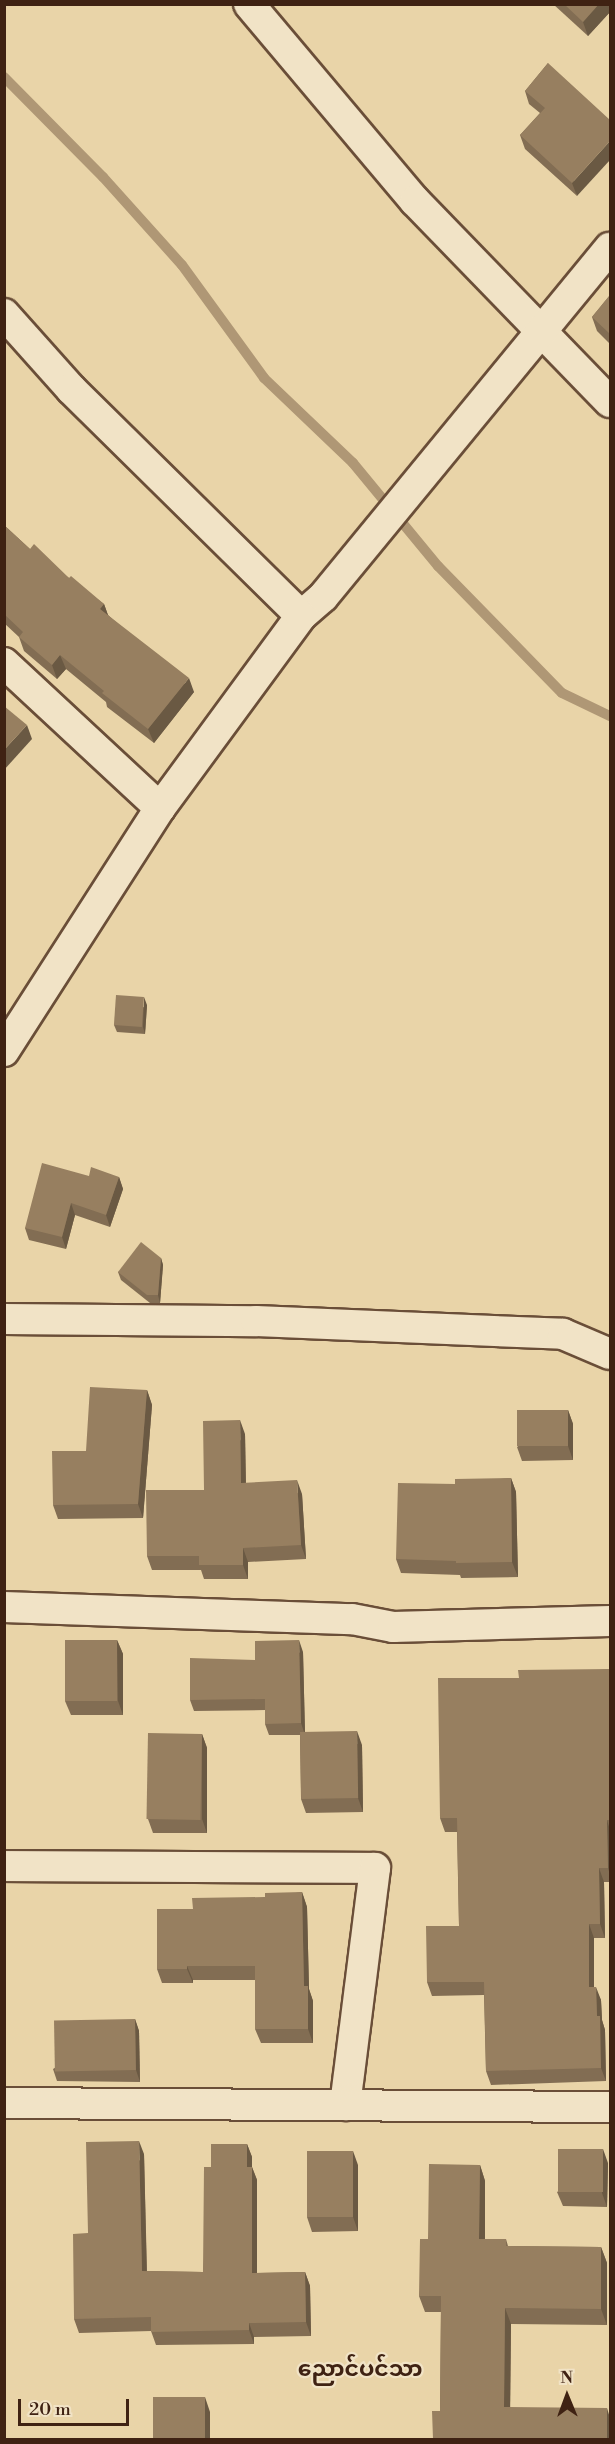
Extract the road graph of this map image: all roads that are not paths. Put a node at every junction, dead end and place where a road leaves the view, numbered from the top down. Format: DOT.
graph roads {
  1 [pos="249,4"];
  2 [pos="610,248"];
  3 [pos="4,314"];
  4 [pos="541,332"];
  5 [pos="610,402"];
  6 [pos="301,616"];
  7 [pos="4,663"];
  8 [pos="160,808"];
  9 [pos="4,1051"];
  10 [pos="4,1319"];
  11 [pos="610,1354"];
  12 [pos="4,1607"];
  13 [pos="610,1621"];
  14 [pos="4,1866"];
  15 [pos="4,2103"];
  16 [pos="345,2105"];
  17 [pos="610,2107"];
  1 -- 4 [label="street"];
  2 -- 4 [label="street"];
  3 -- 6 [label="street"];
  4 -- 5 [label="street"];
  4 -- 6 [label="street"];
  6 -- 8 [label="street"];
  7 -- 8 [label="street"];
  8 -- 9 [label="street"];
  10 -- 11 [label="street"];
  12 -- 13 [label="street"];
  14 -- 16 [label="street"];
  15 -- 16 [label="street"];
  16 -- 17 [label="street"];
}
